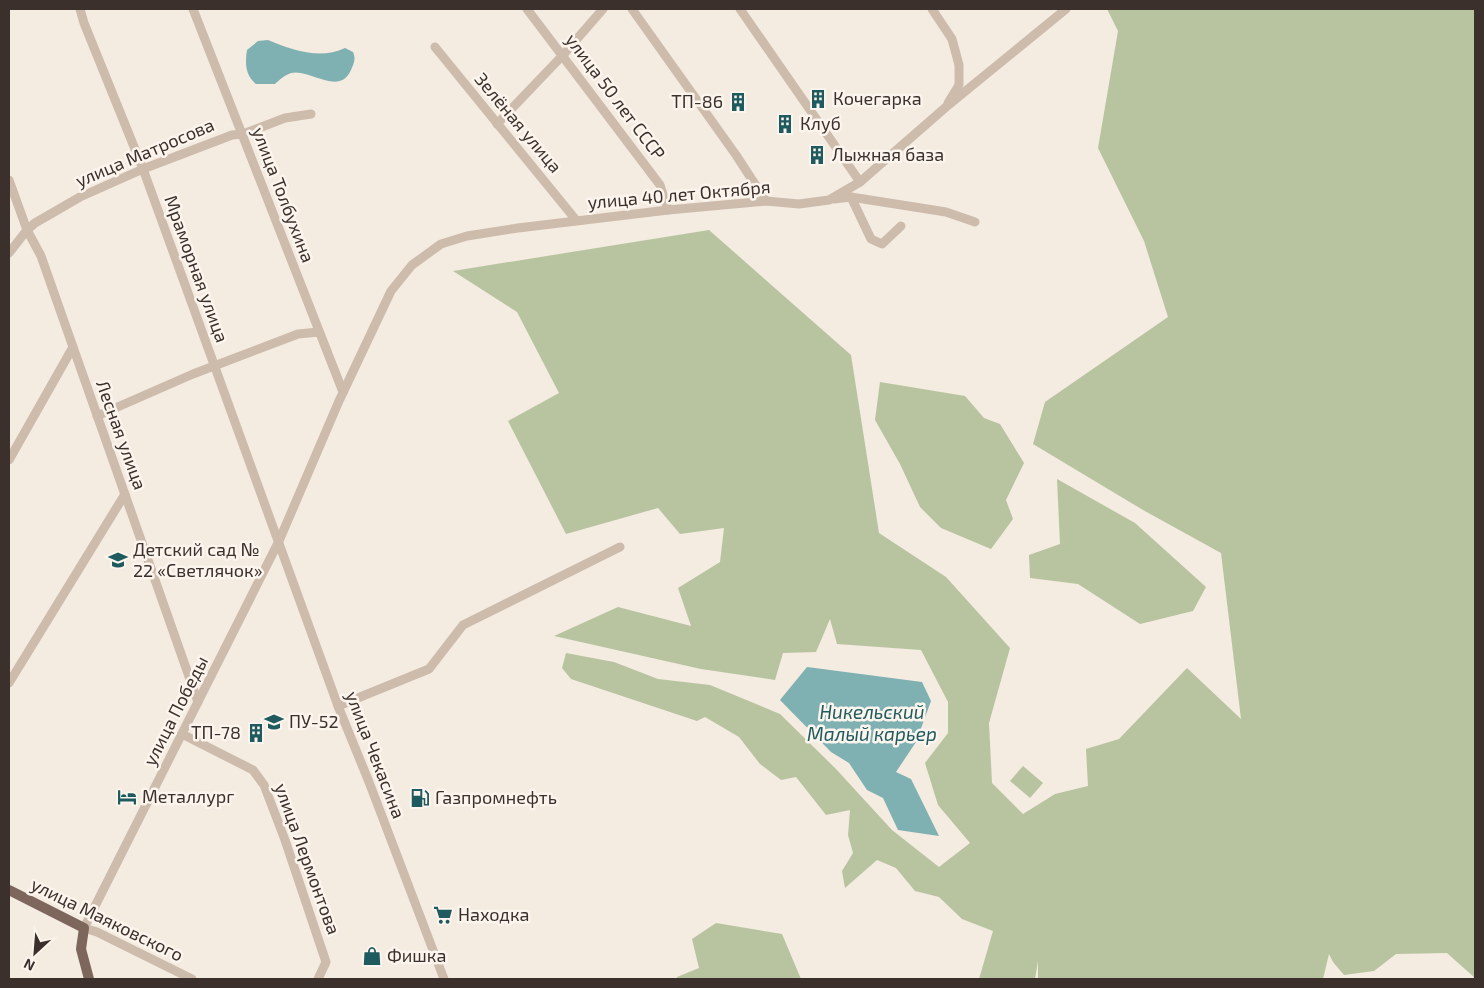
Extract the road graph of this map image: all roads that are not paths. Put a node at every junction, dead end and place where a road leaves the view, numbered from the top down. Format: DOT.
graph roads {
  1 [pos="80,9"];
  2 [pos="193,9"];
  3 [pos="527,9"];
  4 [pos="602,9"];
  5 [pos="632,9"];
  6 [pos="740,9"];
  7 [pos="932,9"];
  8 [pos="1066,9"];
  9 [pos="434,47"];
  10 [pos="563,55"];
  11 [pos="946,108"];
  12 [pos="311,114"];
  13 [pos="497,124"];
  14 [pos="243,134"];
  15 [pos="143,169"];
  16 [pos="9,180"];
  17 [pos="860,182"];
  18 [pos="851,197"];
  19 [pos="829,200"];
  20 [pos="766,201"];
  21 [pos="668,210"];
  22 [pos="576,220"];
  23 [pos="975,222"];
  24 [pos="901,226"];
  25 [pos="27,230"];
  26 [pos="9,253"];
  27 [pos="319,332"];
  28 [pos="73,347"];
  29 [pos="214,367"];
  30 [pos="343,392"];
  31 [pos="97,416"];
  32 [pos="9,460"];
  33 [pos="125,494"];
  34 [pos="279,541"];
  35 [pos="620,547"];
  36 [pos="10,678"];
  37 [pos="198,702"];
  38 [pos="338,706"];
  39 [pos="182,734"];
  40 [pos="9,890"];
  41 [pos="84,928"];
  42 [pos="89,979"];
  43 [pos="192,979"];
  44 [pos="318,979"];
  45 [pos="444,979"];
  1 -- 15 [label="street, Мраморная улица"];
  2 -- 14 [label="street, улица Толбухина"];
  3 -- 10 [label="street, улица 50 лет СССР"];
  4 -- 10 [label="street"];
  5 -- 20 [label="street"];
  6 -- 17 [label="street"];
  7 -- 11 [label="street"];
  8 -- 11 [label="street, улица 40 лет Октября"];
  9 -- 13 [label="street, Зелёная улица"];
  10 -- 13 [label="street"];
  10 -- 21 [label="street, улица 50 лет СССР"];
  11 -- 17 [label="street, улица 40 лет Октября"];
  12 -- 14 [label="street, улица Матросова"];
  13 -- 22 [label="street, Зелёная улица"];
  14 -- 15 [label="street, улица Матросова"];
  14 -- 27 [label="street, улица Толбухина"];
  15 -- 25 [label="street, улица Матросова"];
  15 -- 29 [label="street, Мраморная улица"];
  16 -- 25 [label="street, Лесная улица"];
  17 -- 19 [label="street, улица 40 лет Октября"];
  18 -- 19 [label="street"];
  18 -- 23 [label="street"];
  18 -- 24 [label="street"];
  19 -- 20 [label="street, улица 40 лет Октября"];
  20 -- 21 [label="street, улица 40 лет Октября"];
  21 -- 22 [label="street, улица 40 лет Октября"];
  22 -- 30 [label="street, улица 40 лет Октября"];
  25 -- 26 [label="street, улица Матросова"];
  25 -- 28 [label="street, Лесная улица"];
  27 -- 29 [label="street"];
  27 -- 30 [label="street, улица Толбухина"];
  28 -- 31 [label="street, Лесная улица"];
  28 -- 32 [label="street"];
  29 -- 31 [label="street"];
  29 -- 34 [label="street, Мраморная улица"];
  30 -- 34 [label="street, улица 40 лет Октября"];
  31 -- 33 [label="street, Лесная улица"];
  33 -- 36 [label="street"];
  33 -- 37 [label="street, Лесная улица"];
  34 -- 37 [label="street, улица Победы"];
  34 -- 38 [label="street, улица Чекасина"];
  35 -- 38 [label="street"];
  37 -- 39 [label="street, улица Победы"];
  38 -- 45 [label="street, улица Чекасина"];
  39 -- 41 [label="street, улица Победы"];
  39 -- 44 [label="street, улица Лермонтова"];
  40 -- 41 [label="main road, улица Маяковского"];
  41 -- 42 [label="main road, улица Победы"];
  41 -- 43 [label="street, улица Маяковского"];
}
